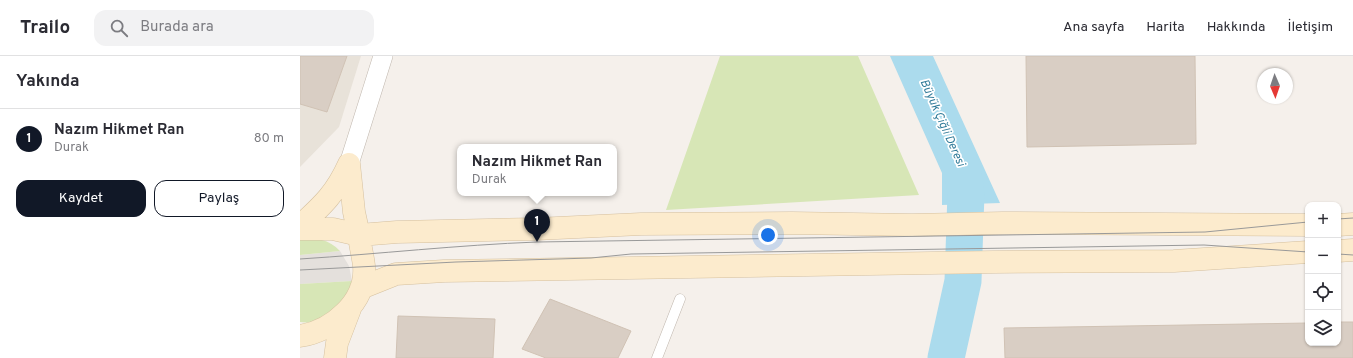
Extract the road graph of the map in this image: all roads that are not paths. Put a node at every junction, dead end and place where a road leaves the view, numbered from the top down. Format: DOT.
graph roads {
  1 [pos="383,56"];
  2 [pos="349,164"];
  3 [pos="1341,224"];
  4 [pos="1353,224"];
  5 [pos="1305,225"];
  6 [pos="300,226"];
  7 [pos="300,229"];
  8 [pos="360,236"];
  9 [pos="1353,250"];
  10 [pos="1341,251"];
  11 [pos="1305,252"];
  12 [pos="361,288"];
  13 [pos="680,299"];
  14 [pos="350,308"];
  15 [pos="300,336"];
  16 [pos="335,358"];
  17 [pos="657,358"];
  1 -- 2 [label="street"];
  2 -- 6 [label="street"];
  2 -- 8 [label="street"];
  3 -- 4 [label="street"];
  5 -- 8 [label="street"];
  7 -- 8 [label="street"];
  8 -- 12 [label="street"];
  9 -- 10 [label="street"];
  11 -- 12 [label="street"];
  12 -- 14 [label="street"];
  13 -- 17 [label="lane"];
  14 -- 15 [label="street"];
  14 -- 16 [label="street"];
}
